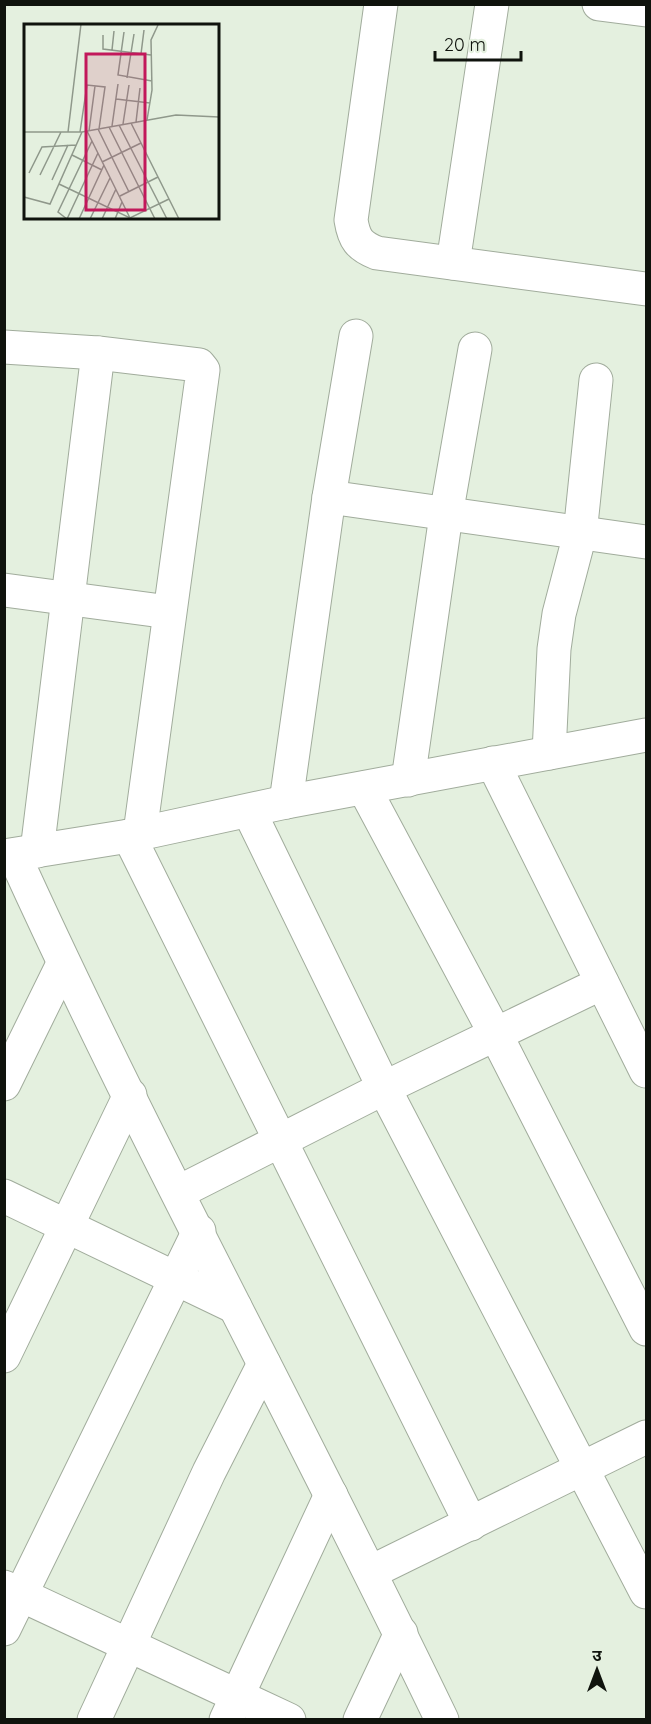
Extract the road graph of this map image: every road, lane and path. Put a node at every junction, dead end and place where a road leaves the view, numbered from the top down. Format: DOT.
graph roads {
  1 [pos="381,4"];
  2 [pos="492,4"];
  3 [pos="605,5"];
  4 [pos="646,10"];
  5 [pos="453,263"];
  6 [pos="646,289"];
  7 [pos="356,336"];
  8 [pos="4,346"];
  9 [pos="475,349"];
  10 [pos="98,353"];
  11 [pos="596,380"];
  12 [pos="329,497"];
  13 [pos="446,515"];
  14 [pos="580,534"];
  15 [pos="646,542"];
  16 [pos="4,590"];
  17 [pos="66,597"];
  18 [pos="169,612"];
  19 [pos="646,735"];
  20 [pos="549,753"];
  21 [pos="493,763"];
  22 [pos="408,780"];
  23 [pos="364,788"];
  24 [pos="286,802"];
  25 [pos="249,811"];
  26 [pos="134,834"];
  27 [pos="18,854"];
  28 [pos="63,964"];
  29 [pos="602,983"];
  30 [pos="496,1035"];
  31 [pos="646,1071"];
  32 [pos="4,1084"];
  33 [pos="384,1088"];
  34 [pos="130,1095"];
  35 [pos="283,1141"];
  36 [pos="179,1192"];
  37 [pos="4,1196"];
  38 [pos="66,1227"];
  39 [pos="199,1231"];
  40 [pos="174,1279"];
  41 [pos="235,1307"];
  42 [pos="646,1329"];
  43 [pos="4,1356"];
  44 [pos="264,1364"];
  45 [pos="646,1437"];
  46 [pos="584,1470"];
  47 [pos="331,1495"];
  48 [pos="471,1524"];
  49 [pos="371,1572"];
  50 [pos="12,1591"];
  51 [pos="646,1592"];
  52 [pos="4,1629"];
  53 [pos="401,1633"];
  54 [pos="129,1646"];
  55 [pos="232,1708"];
  56 [pos="94,1719"];
  57 [pos="289,1719"];
  58 [pos="360,1719"];
  59 [pos="442,1719"];
  1 -- 5 [label="street"];
  2 -- 5 [label="street"];
  3 -- 4 [label="street"];
  5 -- 6 [label="street"];
  7 -- 12 [label="street"];
  8 -- 10 [label="street"];
  9 -- 13 [label="street"];
  10 -- 17 [label="street"];
  10 -- 18 [label="street"];
  11 -- 14 [label="street"];
  12 -- 13 [label="street"];
  12 -- 24 [label="street"];
  13 -- 14 [label="street"];
  13 -- 22 [label="street"];
  14 -- 15 [label="street"];
  14 -- 20 [label="street"];
  16 -- 17 [label="street"];
  17 -- 18 [label="street"];
  17 -- 27 [label="street"];
  18 -- 26 [label="street"];
  19 -- 20 [label="street"];
  20 -- 21 [label="street"];
  21 -- 22 [label="street"];
  21 -- 29 [label="street"];
  22 -- 23 [label="street"];
  23 -- 24 [label="street"];
  23 -- 30 [label="street"];
  24 -- 25 [label="street"];
  25 -- 26 [label="street"];
  25 -- 33 [label="street"];
  26 -- 27 [label="street"];
  26 -- 35 [label="street"];
  27 -- 28 [label="street"];
  28 -- 32 [label="street"];
  28 -- 34 [label="street"];
  29 -- 30 [label="street"];
  29 -- 31 [label="street"];
  30 -- 33 [label="street"];
  30 -- 42 [label="street"];
  33 -- 35 [label="street"];
  33 -- 46 [label="street"];
  34 -- 36 [label="street"];
  34 -- 38 [label="street"];
  35 -- 36 [label="street"];
  35 -- 48 [label="street"];
  36 -- 39 [label="street"];
  37 -- 38 [label="street"];
  38 -- 40 [label="street"];
  38 -- 43 [label="street"];
  39 -- 40 [label="street"];
  39 -- 41 [label="street"];
  40 -- 41 [label="street"];
  40 -- 50 [label="street"];
  41 -- 44 [label="street"];
  44 -- 47 [label="street"];
  44 -- 54 [label="street"];
  45 -- 46 [label="street"];
  46 -- 48 [label="street"];
  46 -- 51 [label="street"];
  47 -- 49 [label="street"];
  47 -- 55 [label="street"];
  48 -- 49 [label="street"];
  49 -- 53 [label="street"];
  50 -- 52 [label="street"];
  50 -- 54 [label="street"];
  53 -- 58 [label="street"];
  53 -- 59 [label="street"];
  54 -- 55 [label="street"];
  54 -- 56 [label="street"];
  55 -- 57 [label="street"];
}
